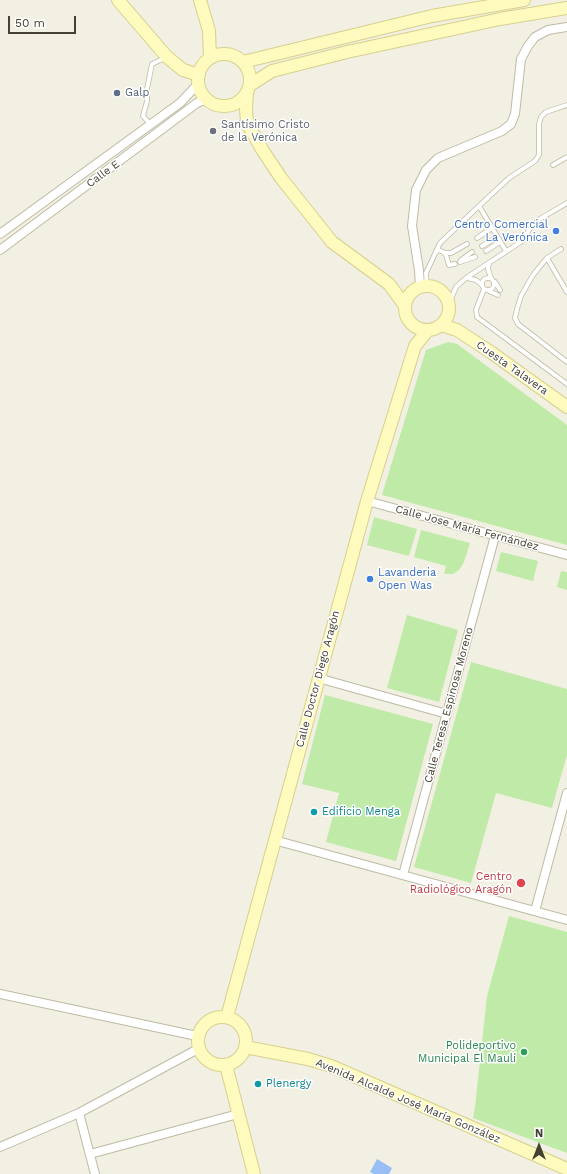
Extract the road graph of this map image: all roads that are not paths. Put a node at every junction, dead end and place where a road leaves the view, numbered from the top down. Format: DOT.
graph roads {
  1 [pos="118,0"];
  2 [pos="200,0"];
  3 [pos="524,0"];
  4 [pos="567,8"];
  5 [pos="567,27"];
  6 [pos="209,31"];
  7 [pos="229,54"];
  8 [pos="168,57"];
  9 [pos="210,58"];
  10 [pos="243,62"];
  11 [pos="199,79"];
  12 [pos="248,89"];
  13 [pos="207,99"];
  14 [pos="224,105"];
  15 [pos="567,105"];
  16 [pos="248,123"];
  17 [pos="150,124"];
  18 [pos="567,157"];
  19 [pos="553,166"];
  20 [pos="567,203"];
  21 [pos="479,206"];
  22 [pos="492,228"];
  23 [pos="0,234"];
  24 [pos="497,236"];
  25 [pos="477,238"];
  26 [pos="500,242"];
  27 [pos="467,244"];
  28 [pos="482,246"];
  29 [pos="561,249"];
  30 [pos="0,250"];
  31 [pos="486,251"];
  32 [pos="506,251"];
  33 [pos="436,252"];
  34 [pos="442,252"];
  35 [pos="472,252"];
  36 [pos="475,258"];
  37 [pos="546,258"];
  38 [pos="490,262"];
  39 [pos="455,264"];
  40 [pos="466,278"];
  41 [pos="491,278"];
  42 [pos="495,282"];
  43 [pos="389,284"];
  44 [pos="421,287"];
  45 [pos="484,288"];
  46 [pos="567,292"];
  47 [pos="405,306"];
  48 [pos="448,309"];
  49 [pos="414,325"];
  50 [pos="441,325"];
  51 [pos="428,330"];
  52 [pos="458,330"];
  53 [pos="416,344"];
  54 [pos="567,362"];
  55 [pos="567,384"];
  56 [pos="566,406"];
  57 [pos="367,501"];
  58 [pos="495,536"];
  59 [pos="567,555"];
  60 [pos="318,678"];
  61 [pos="447,714"];
  62 [pos="567,793"];
  63 [pos="274,840"];
  64 [pos="403,875"];
  65 [pos="535,911"];
  66 [pos="567,920"];
  67 [pos="0,994"];
  68 [pos="227,1017"];
  69 [pos="197,1036"];
  70 [pos="245,1047"];
  71 [pos="198,1049"];
  72 [pos="226,1065"];
  73 [pos="79,1112"];
  74 [pos="238,1114"];
  75 [pos="0,1147"];
  76 [pos="90,1154"];
  77 [pos="567,1169"];
  78 [pos="95,1174"];
  79 [pos="254,1174"];
  1 -- 8 [label="street"];
  2 -- 6 [label="street"];
  3 -- 10 [label="street"];
  4 -- 12 [label="street"];
  5 -- 44 [label="street"];
  6 -- 7 [label="street"];
  6 -- 9 [label="street"];
  7 -- 9 [label="street"];
  7 -- 10 [label="street"];
  8 -- 11 [label="street"];
  8 -- 17 [label="lane"];
  9 -- 11 [label="street"];
  10 -- 12 [label="street"];
  11 -- 13 [label="street"];
  11 -- 17 [label="street, Calle E"];
  12 -- 14 [label="street"];
  12 -- 16 [label="street"];
  13 -- 14 [label="street"];
  13 -- 30 [label="street, Calle E"];
  14 -- 16 [label="street"];
  15 -- 21 [label="lane"];
  16 -- 43 [label="street"];
  17 -- 23 [label="street, Calle E"];
  18 -- 19 [label="lane"];
  20 -- 32 [label="lane"];
  21 -- 22 [label="lane"];
  21 -- 33 [label="lane"];
  22 -- 24 [label="lane"];
  22 -- 25 [label="lane"];
  24 -- 26 [label="lane"];
  24 -- 28 [label="lane"];
  26 -- 31 [label="lane"];
  26 -- 32 [label="lane"];
  27 -- 34 [label="lane"];
  29 -- 37 [label="lane"];
  32 -- 38 [label="lane"];
  33 -- 34 [label="lane"];
  33 -- 44 [label="lane"];
  34 -- 39 [label="lane"];
  35 -- 36 [label="lane"];
  37 -- 46 [label="lane"];
  37 -- 54 [label="lane"];
  38 -- 40 [label="lane"];
  38 -- 41 [label="lane"];
  40 -- 45 [label="lane"];
  40 -- 48 [label="lane"];
  41 -- 42 [label="lane"];
  41 -- 45 [label="lane"];
  42 -- 45 [label="lane"];
  42 -- 45 [label="lane"];
  43 -- 44 [label="street"];
  43 -- 47 [label="street"];
  44 -- 47 [label="street"];
  44 -- 48 [label="street"];
  45 -- 55 [label="lane"];
  47 -- 49 [label="street"];
  48 -- 50 [label="street"];
  48 -- 52 [label="street, Cuesta Talavera"];
  49 -- 51 [label="street"];
  49 -- 53 [label="street, Calle Doctor Diego Aragón"];
  50 -- 51 [label="street"];
  50 -- 52 [label="street, Cuesta Talavera"];
  51 -- 53 [label="street, Calle Doctor Diego Aragón"];
  52 -- 56 [label="street, Cuesta Talavera"];
  53 -- 57 [label="street, Calle Doctor Diego Aragón"];
  57 -- 58 [label="street, Calle Jose María Fernández"];
  57 -- 60 [label="street, Calle Doctor Diego Aragón"];
  58 -- 59 [label="street, Calle Jose María Fernández"];
  58 -- 61 [label="street, Calle Teresa Espinosa Moreno"];
  60 -- 61 [label="street"];
  60 -- 63 [label="street, Calle Doctor Diego Aragón"];
  61 -- 64 [label="street, Calle Teresa Espinosa Moreno"];
  62 -- 65 [label="street"];
  63 -- 64 [label="street"];
  63 -- 68 [label="street, Calle Doctor Diego Aragón"];
  64 -- 65 [label="street"];
  65 -- 66 [label="street"];
  67 -- 69 [label="street"];
  68 -- 69 [label="street"];
  68 -- 70 [label="street"];
  69 -- 71 [label="street"];
  70 -- 72 [label="street"];
  70 -- 77 [label="street, Avenida Alcalde José María González"];
  71 -- 72 [label="street"];
  71 -- 73 [label="street"];
  72 -- 74 [label="street"];
  73 -- 75 [label="street"];
  73 -- 76 [label="street"];
  74 -- 76 [label="street"];
  74 -- 79 [label="street"];
  76 -- 78 [label="street"];
}
